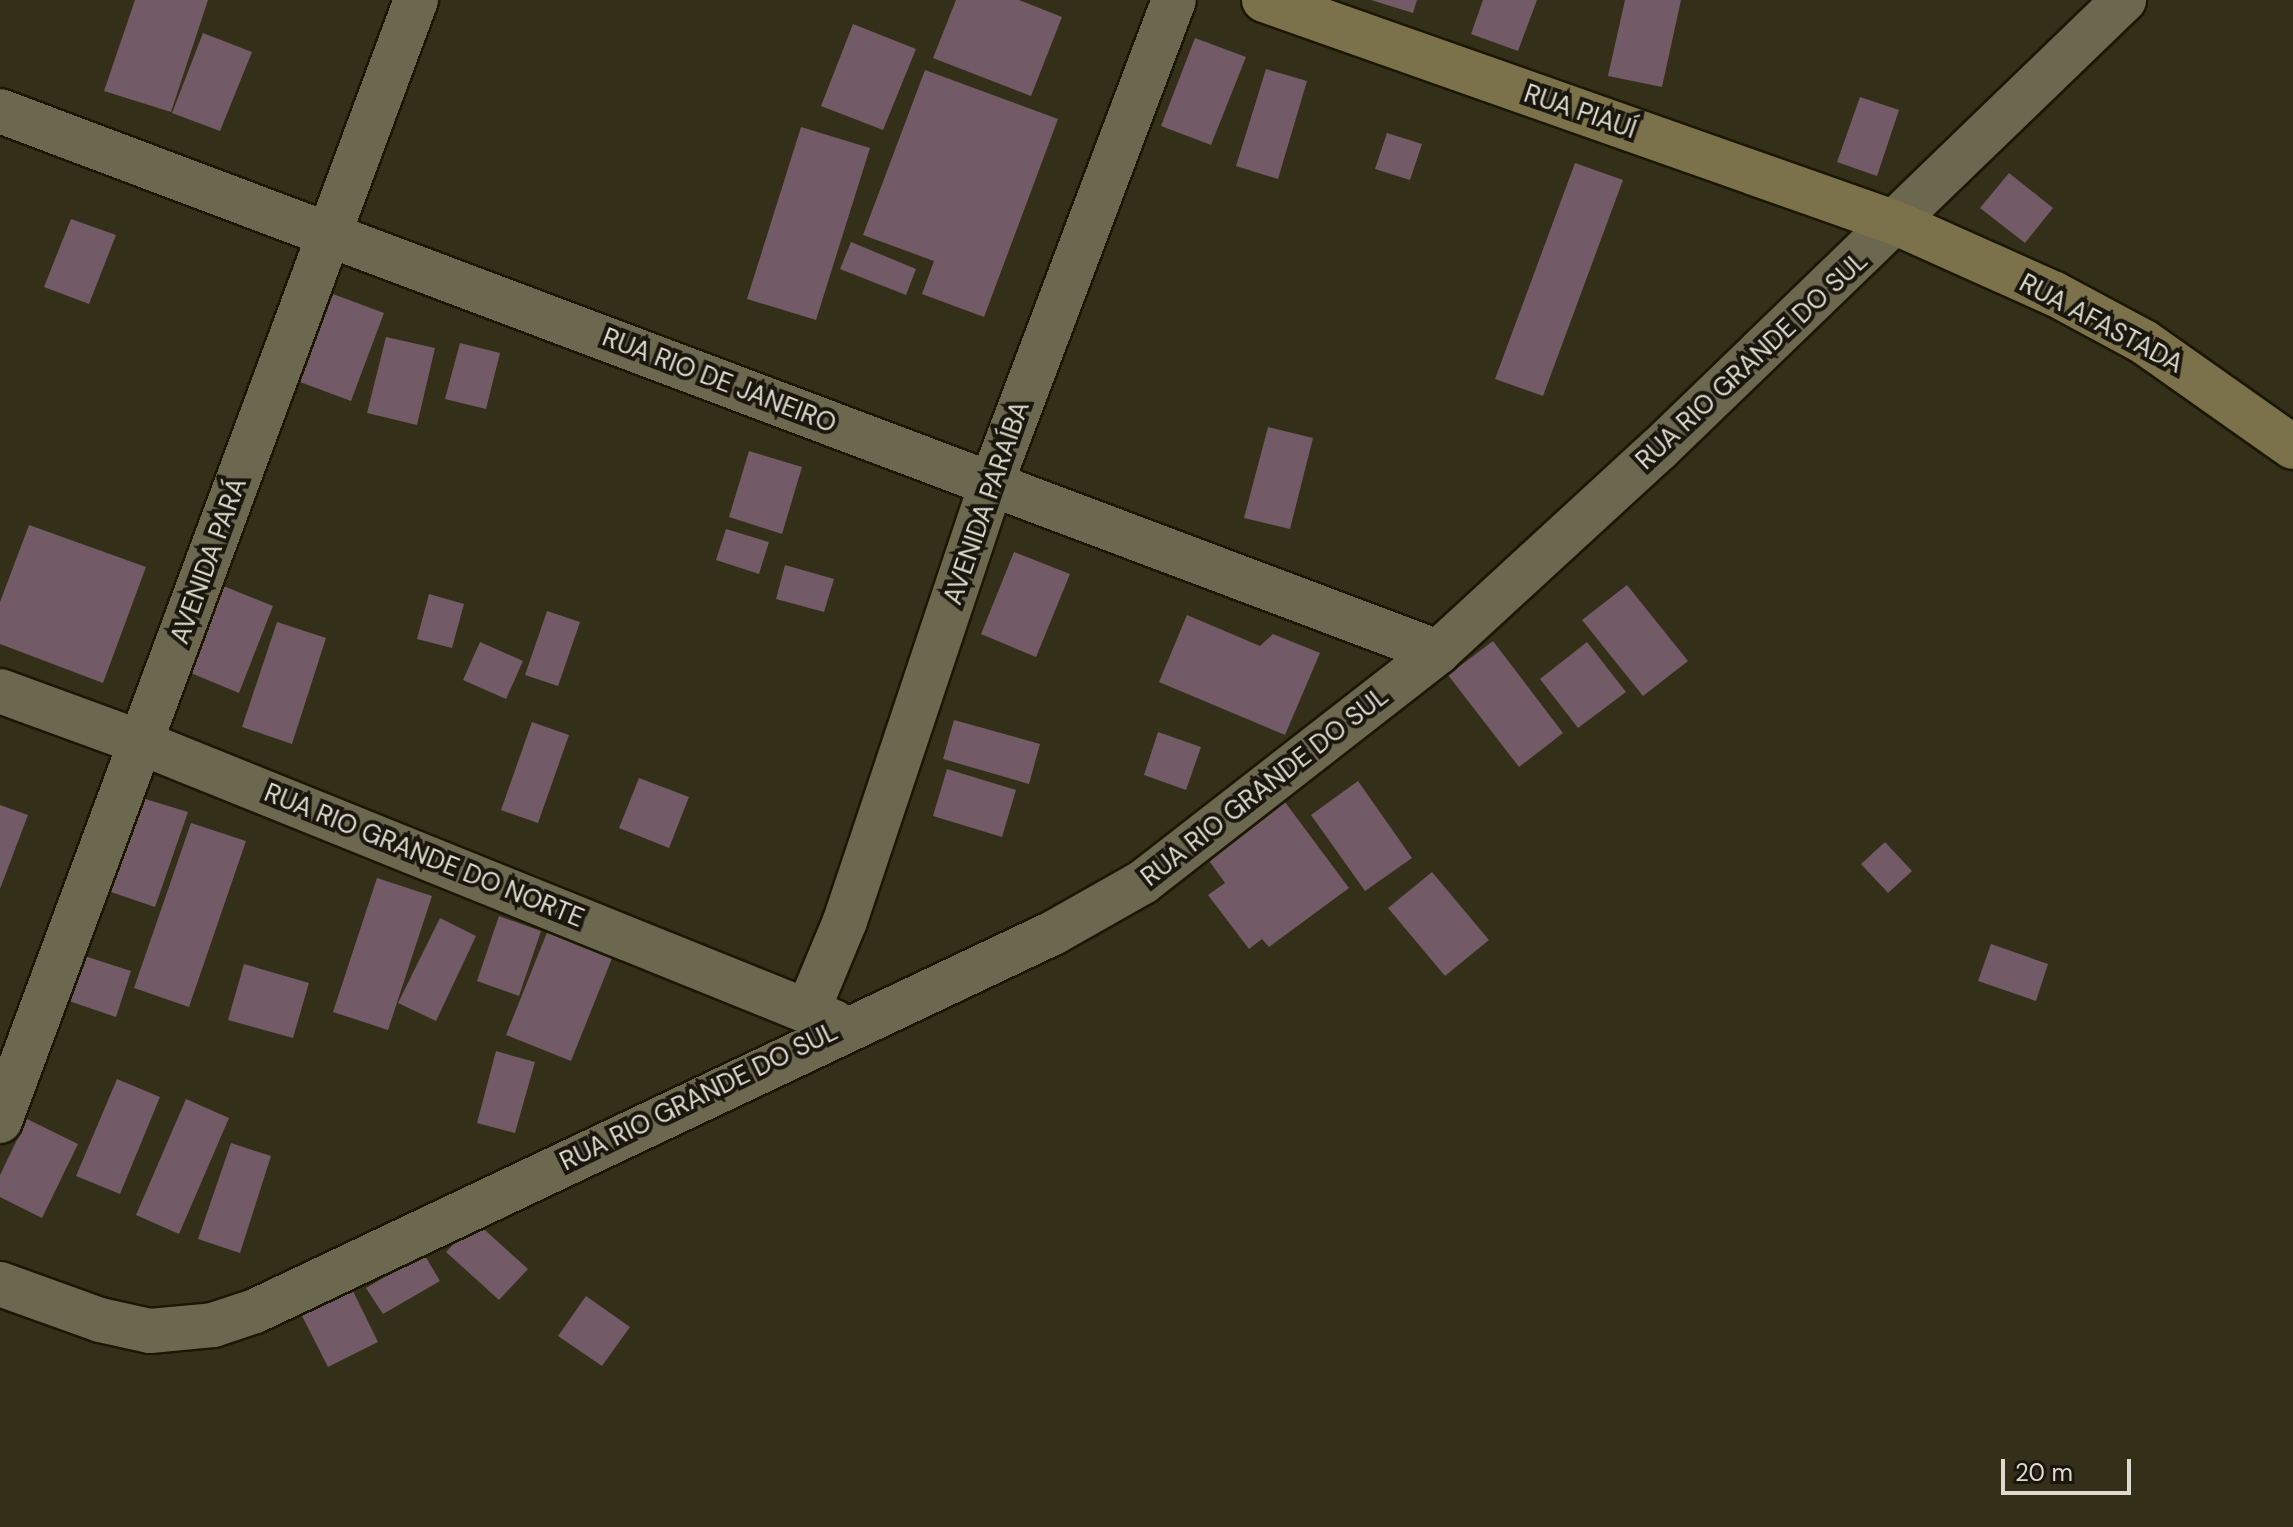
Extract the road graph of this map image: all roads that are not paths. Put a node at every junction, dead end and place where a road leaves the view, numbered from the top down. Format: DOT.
graph roads {
  1 [pos="416,0"];
  2 [pos="1174,0"];
  3 [pos="1264,0"];
  4 [pos="2124,0"];
  5 [pos="0,111"];
  6 [pos="1896,223"];
  7 [pos="329,233"];
  8 [pos="2293,447"];
  9 [pos="991,484"];
  10 [pos="1438,652"];
  11 [pos="0,691"];
  12 [pos="142,743"];
  13 [pos="827,1018"];
  14 [pos="0,1121"];
  15 [pos="0,1284"];
  1 -- 7 [label="street, AVENIDA PARÁ"];
  2 -- 9 [label="street, AVENIDA PARAÍBA"];
  3 -- 6 [label="street, RUA PIAUÍ"];
  4 -- 6 [label="street, RUA RIO GRANDE DO SUL"];
  5 -- 7 [label="street, RUA RIO DE JANEIRO"];
  6 -- 8 [label="street, RUA AFASTADA"];
  6 -- 10 [label="street, RUA RIO GRANDE DO SUL"];
  7 -- 9 [label="street, RUA RIO DE JANEIRO"];
  7 -- 12 [label="street, AVENIDA PARÁ"];
  9 -- 10 [label="street, RUA RIO DE JANEIRO"];
  9 -- 13 [label="street, AVENIDA PARAÍBA"];
  10 -- 13 [label="street, RUA RIO GRANDE DO SUL"];
  11 -- 12 [label="street, RUA RIO GRANDE DO NORTE"];
  12 -- 13 [label="street, RUA RIO GRANDE DO NORTE"];
  12 -- 14 [label="street, AVENIDA PARÁ"];
  13 -- 15 [label="street, RUA RIO GRANDE DO SUL"];
}
